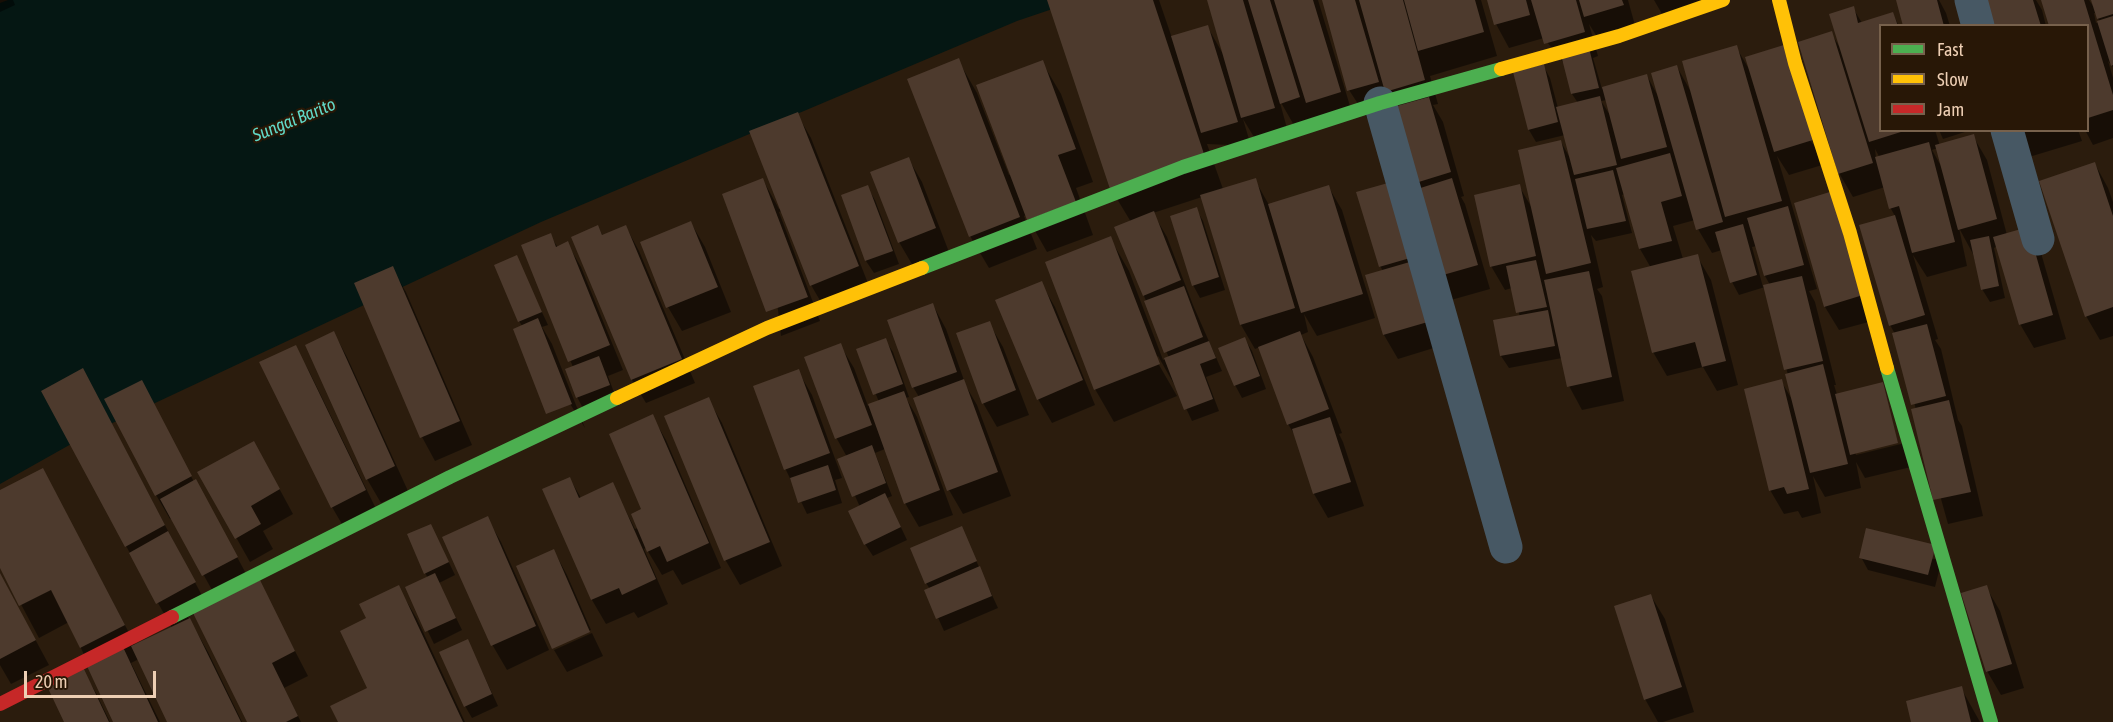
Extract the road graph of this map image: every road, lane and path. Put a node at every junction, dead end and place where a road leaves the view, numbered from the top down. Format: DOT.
graph roads {
  1 [pos="1723,0"];
  2 [pos="1779,0"];
  3 [pos="1971,0"];
  4 [pos="1977,24"];
  5 [pos="1380,103"];
  6 [pos="2008,132"];
  7 [pos="2038,239"];
  8 [pos="1506,547"];
  9 [pos="0,704"];
  10 [pos="1991,722"];
  1 -- 5 [label="street"];
  2 -- 10 [label="street"];
  3 -- 4 [label="street"];
  5 -- 8 [label="street"];
  5 -- 9 [label="street"];
  6 -- 7 [label="street"];
}
